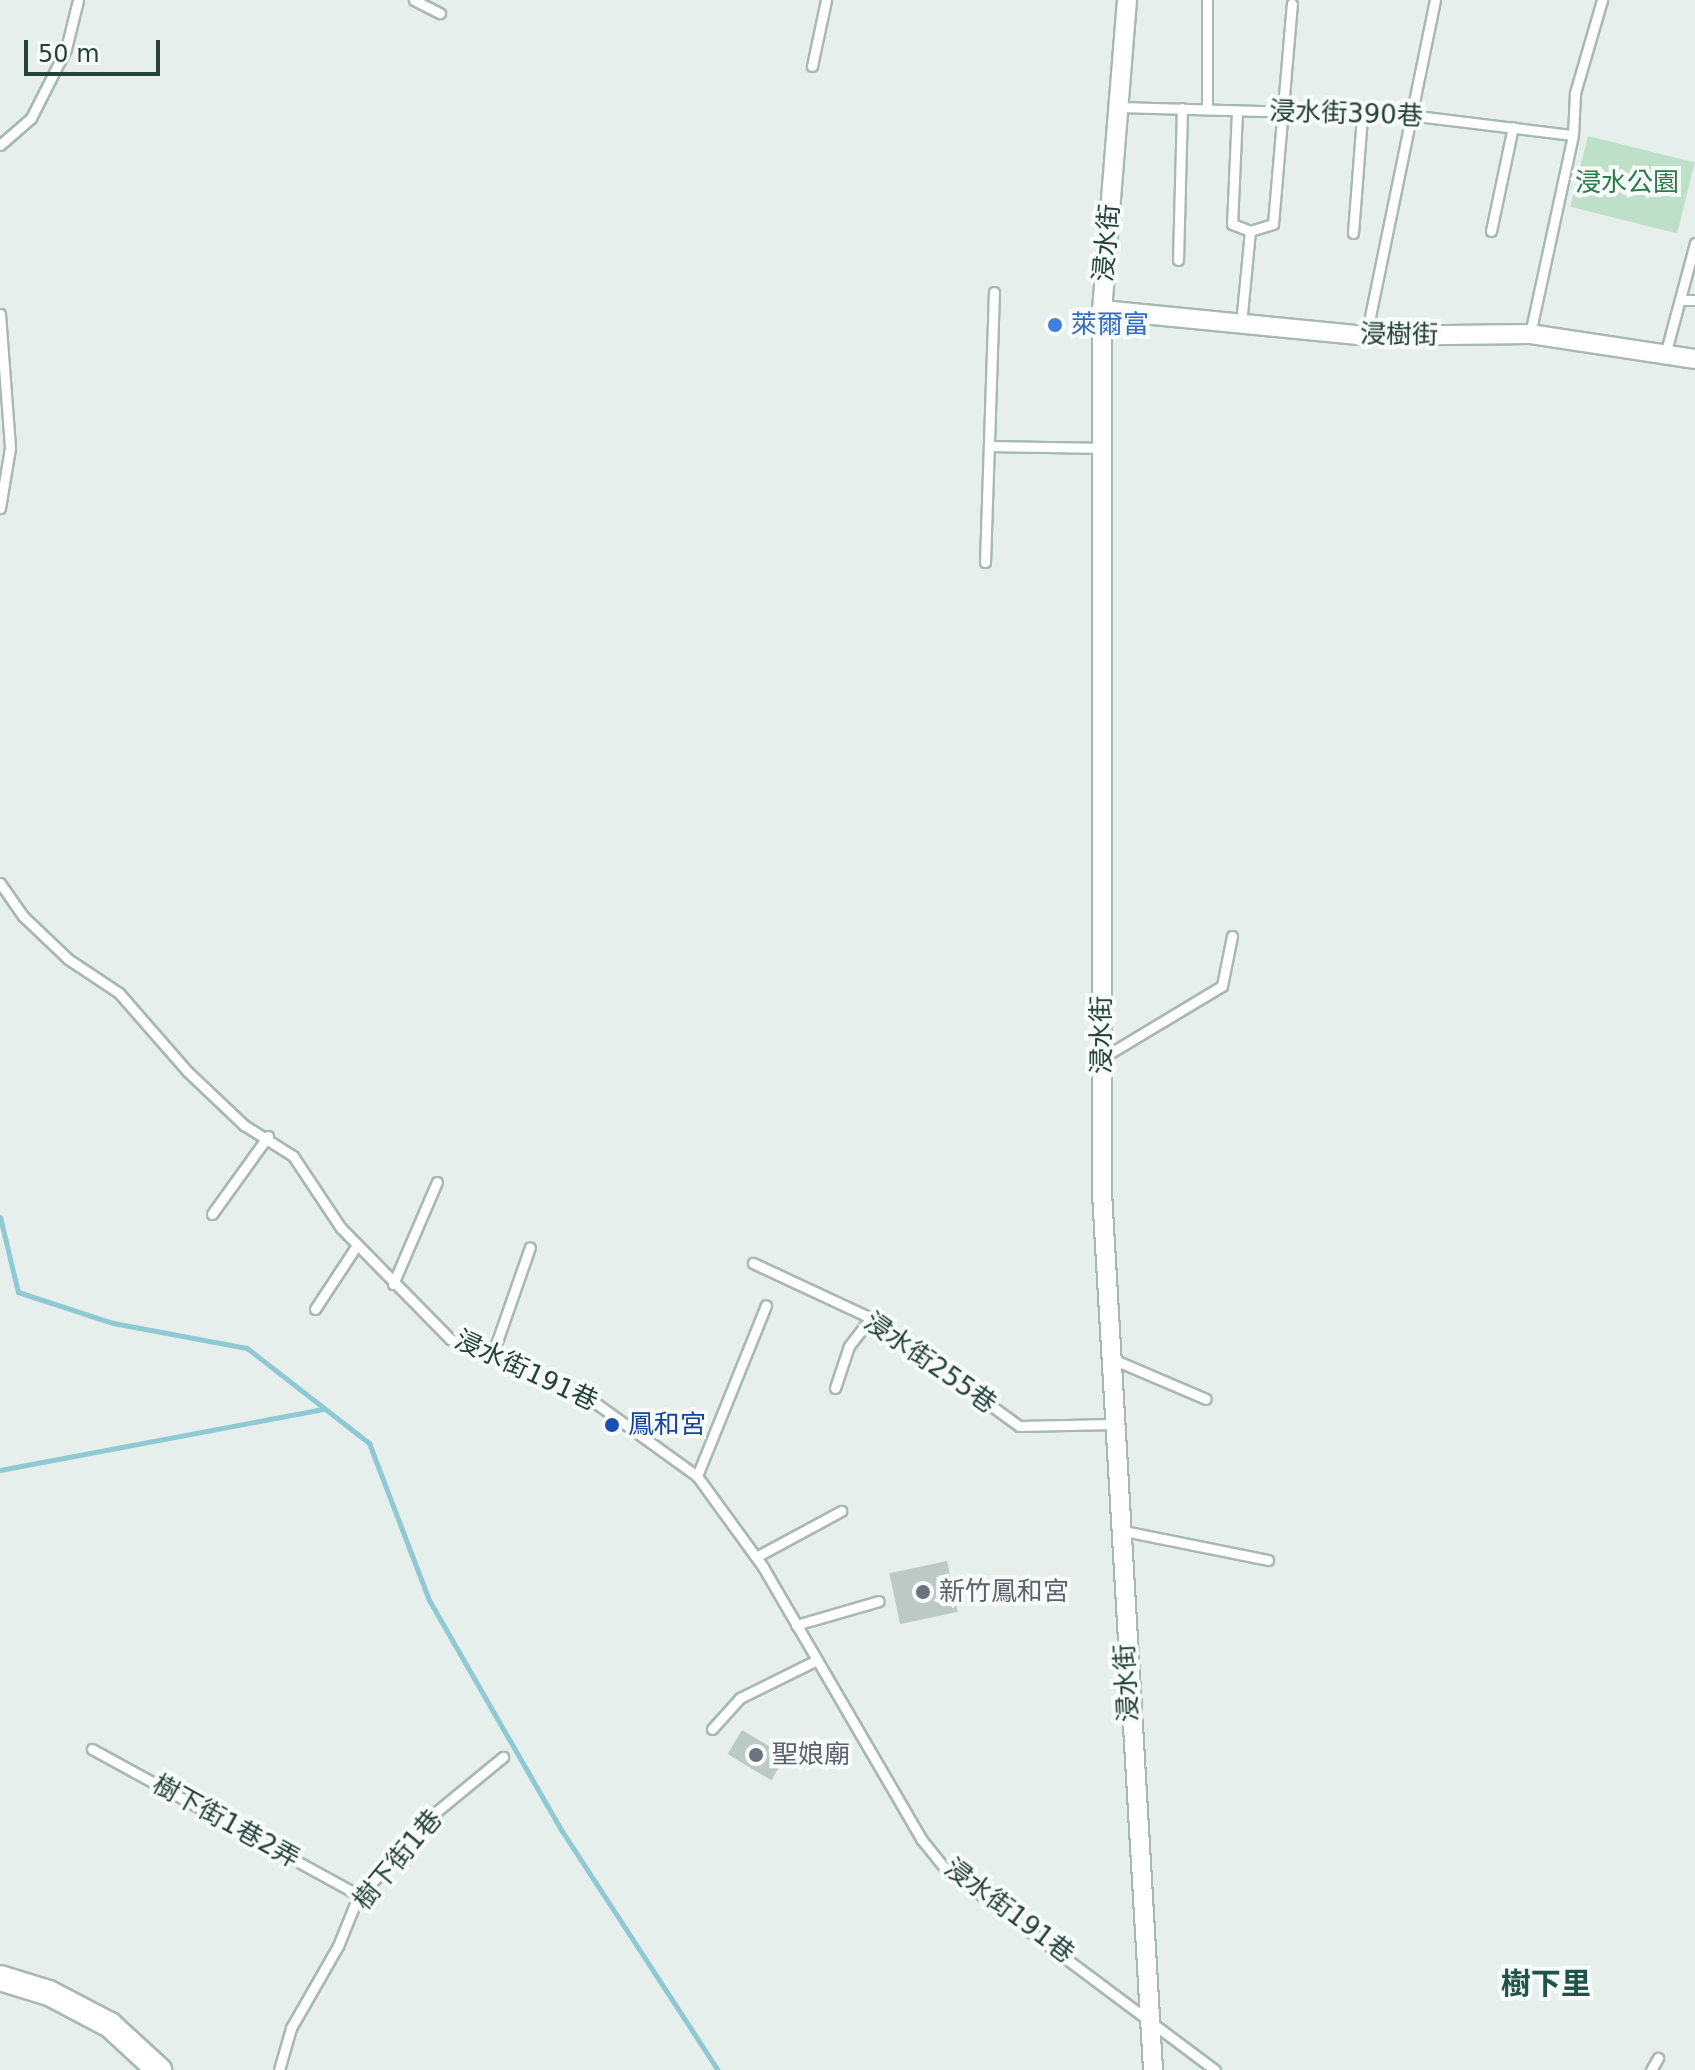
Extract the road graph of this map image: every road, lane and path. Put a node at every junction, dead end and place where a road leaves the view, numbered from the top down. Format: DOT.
graph roads {
  1 [pos="78,0"];
  2 [pos="414,0"];
  3 [pos="826,0"];
  4 [pos="1127,0"];
  5 [pos="1435,0"];
  6 [pos="1602,0"];
  7 [pos="1207,1"];
  8 [pos="1292,4"];
  9 [pos="440,13"];
  10 [pos="812,66"];
  11 [pos="1118,107"];
  12 [pos="1182,108"];
  13 [pos="1207,109"];
  14 [pos="1237,111"];
  15 [pos="1281,111"];
  16 [pos="1362,115"];
  17 [pos="1409,115"];
  18 [pos="1513,127"];
  19 [pos="1573,135"];
  20 [pos="0,145"];
  21 [pos="1250,231"];
  22 [pos="1491,231"];
  23 [pos="1353,233"];
  24 [pos="1695,243"];
  25 [pos="1178,260"];
  26 [pos="994,292"];
  27 [pos="1680,300"];
  28 [pos="1695,300"];
  29 [pos="1102,310"];
  30 [pos="0,314"];
  31 [pos="1241,324"];
  32 [pos="1530,334"];
  33 [pos="1366,336"];
  34 [pos="1665,355"];
  35 [pos="1695,359"];
  36 [pos="991,446"];
  37 [pos="1102,448"];
  38 [pos="0,508"];
  39 [pos="985,562"];
  40 [pos="0,883"];
  41 [pos="1232,936"];
  42 [pos="1102,1058"];
  43 [pos="268,1136"];
  44 [pos="437,1182"];
  45 [pos="212,1214"];
  46 [pos="357,1245"];
  47 [pos="530,1247"];
  48 [pos="753,1263"];
  49 [pos="393,1284"];
  50 [pos="766,1305"];
  51 [pos="315,1309"];
  52 [pos="871,1318"];
  53 [pos="492,1356"];
  54 [pos="1110,1358"];
  55 [pos="835,1388"];
  56 [pos="1206,1399"];
  57 [pos="1114,1424"];
  58 [pos="697,1476"];
  59 [pos="841,1511"];
  60 [pos="1119,1530"];
  61 [pos="756,1557"];
  62 [pos="1268,1560"];
  63 [pos="879,1601"];
  64 [pos="796,1625"];
  65 [pos="817,1660"];
  66 [pos="712,1729"];
  67 [pos="92,1749"];
  68 [pos="503,1757"];
  69 [pos="360,1896"];
  70 [pos="0,1978"];
  71 [pos="1150,2017"];
  72 [pos="1658,2058"];
  73 [pos="159,2070"];
  74 [pos="279,2070"];
  75 [pos="1153,2070"];
  76 [pos="1215,2070"];
  77 [pos="1651,2070"];
  1 -- 20 [label="lane"];
  2 -- 9 [label="lane"];
  3 -- 10 [label="lane"];
  4 -- 11 [label="street, 浸水街"];
  5 -- 17 [label="lane"];
  6 -- 19 [label="lane"];
  7 -- 13 [label="lane"];
  8 -- 15 [label="lane"];
  11 -- 12 [label="lane, 浸水街390巷"];
  11 -- 29 [label="street, 浸水街"];
  12 -- 13 [label="lane, 浸水街390巷"];
  12 -- 25 [label="lane"];
  13 -- 14 [label="lane, 浸水街390巷"];
  14 -- 15 [label="lane, 浸水街390巷"];
  14 -- 21 [label="lane"];
  15 -- 16 [label="lane, 浸水街390巷"];
  15 -- 21 [label="lane"];
  16 -- 17 [label="lane, 浸水街390巷"];
  16 -- 23 [label="lane"];
  17 -- 18 [label="lane, 浸水街390巷"];
  17 -- 33 [label="lane"];
  18 -- 19 [label="lane, 浸水街390巷"];
  18 -- 22 [label="lane"];
  19 -- 32 [label="lane"];
  21 -- 31 [label="lane"];
  24 -- 27 [label="lane"];
  26 -- 36 [label="lane"];
  27 -- 28 [label="lane"];
  27 -- 34 [label="lane"];
  29 -- 31 [label="street, 浸樹街"];
  29 -- 37 [label="street, 浸水街"];
  30 -- 38 [label="lane"];
  31 -- 33 [label="street, 浸樹街"];
  32 -- 33 [label="street, 浸樹街"];
  32 -- 34 [label="street, 浸樹街"];
  34 -- 35 [label="street, 浸樹街"];
  36 -- 37 [label="lane"];
  36 -- 39 [label="lane"];
  37 -- 42 [label="street, 浸水街"];
  40 -- 43 [label="lane, 浸水街191巷"];
  41 -- 42 [label="lane"];
  42 -- 54 [label="street, 浸水街"];
  43 -- 45 [label="lane"];
  43 -- 46 [label="lane, 浸水街191巷"];
  44 -- 49 [label="lane"];
  46 -- 49 [label="lane, 浸水街191巷"];
  46 -- 51 [label="lane"];
  47 -- 53 [label="lane"];
  48 -- 52 [label="lane, 浸水街255巷"];
  49 -- 53 [label="lane, 浸水街191巷"];
  50 -- 58 [label="lane"];
  52 -- 55 [label="lane"];
  52 -- 57 [label="lane, 浸水街255巷"];
  53 -- 58 [label="lane, 浸水街191巷"];
  54 -- 56 [label="lane"];
  54 -- 57 [label="street, 浸水街"];
  57 -- 60 [label="street, 浸水街"];
  58 -- 61 [label="lane, 浸水街191巷"];
  59 -- 61 [label="lane"];
  60 -- 62 [label="lane"];
  60 -- 71 [label="street, 浸水街"];
  61 -- 64 [label="lane, 浸水街191巷"];
  63 -- 64 [label="lane"];
  64 -- 65 [label="lane, 浸水街191巷"];
  65 -- 66 [label="lane"];
  65 -- 71 [label="lane, 浸水街191巷"];
  67 -- 69 [label="lane, 樹下街1巷2弄"];
  68 -- 69 [label="lane, 樹下街1巷"];
  69 -- 74 [label="lane, 樹下街1巷"];
  70 -- 73 [label="street"];
  71 -- 75 [label="street, 浸水街"];
  71 -- 76 [label="lane, 浸水街191巷"];
  72 -- 77 [label="lane"];
}
